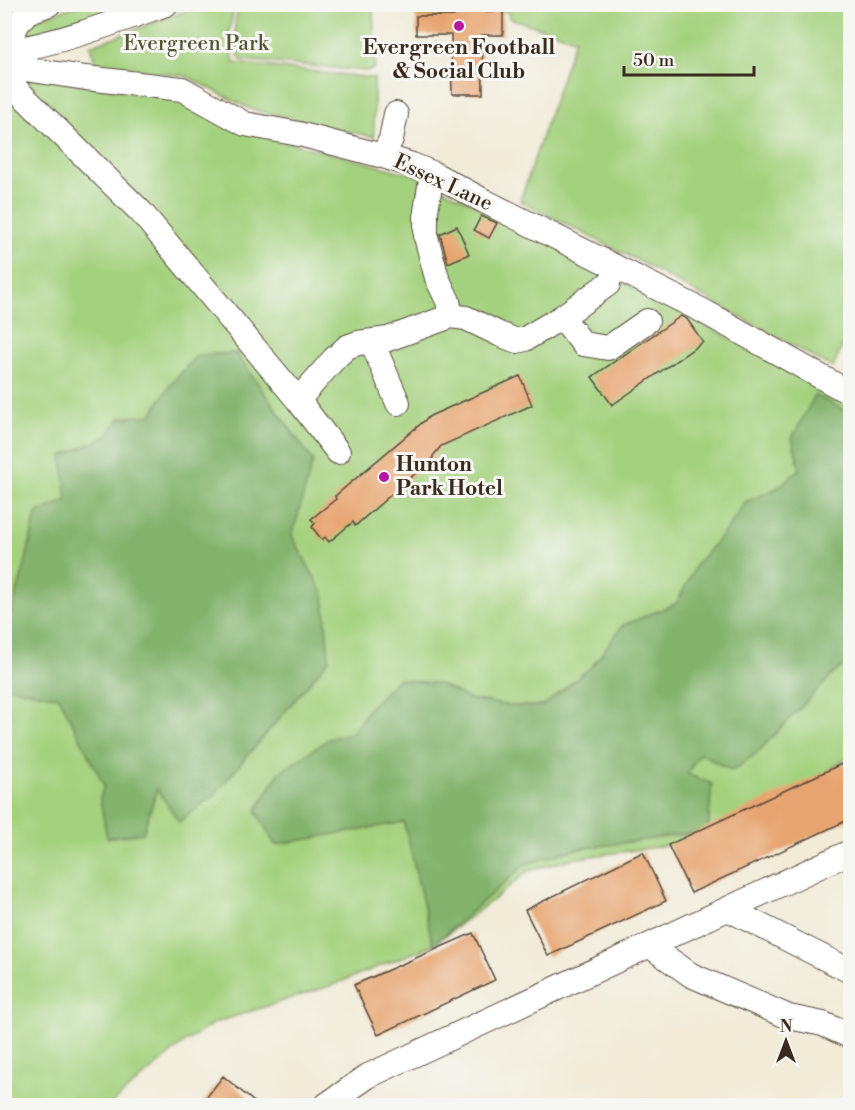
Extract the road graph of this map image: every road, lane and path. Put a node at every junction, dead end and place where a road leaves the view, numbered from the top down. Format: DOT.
graph roads {
  1 [pos="49,4"];
  2 [pos="166,4"];
  3 [pos="72,37"];
  4 [pos="4,51"];
  5 [pos="4,66"];
  6 [pos="4,74"];
  7 [pos="86,78"];
  8 [pos="396,114"];
  9 [pos="383,156"];
  10 [pos="432,173"];
  11 [pos="608,284"];
  12 [pos="451,316"];
  13 [pos="562,317"];
  14 [pos="647,321"];
  15 [pos="372,342"];
  16 [pos="850,393"];
  17 [pos="298,400"];
  18 [pos="398,403"];
  19 [pos="338,452"];
  20 [pos="850,852"];
  21 [pos="728,909"];
  22 [pos="650,946"];
  23 [pos="850,971"];
  24 [pos="850,1036"];
  25 [pos="325,1106"];
  1 -- 4 [label="street"];
  2 -- 3 [label="street"];
  3 -- 4 [label="street"];
  3 -- 7 [label="street"];
  5 -- 7 [label="street, Essex Lane"];
  6 -- 17 [label="street"];
  7 -- 9 [label="street, Essex Lane"];
  8 -- 9 [label="street"];
  9 -- 10 [label="street, Essex Lane"];
  10 -- 12 [label="street"];
  10 -- 16 [label="street, Essex Lane"];
  11 -- 13 [label="street"];
  12 -- 13 [label="street"];
  12 -- 15 [label="street"];
  13 -- 14 [label="street"];
  15 -- 17 [label="street"];
  15 -- 18 [label="street"];
  17 -- 19 [label="street"];
  20 -- 21 [label="street"];
  21 -- 22 [label="street"];
  21 -- 23 [label="street"];
  22 -- 24 [label="street"];
  22 -- 25 [label="street"];
}
